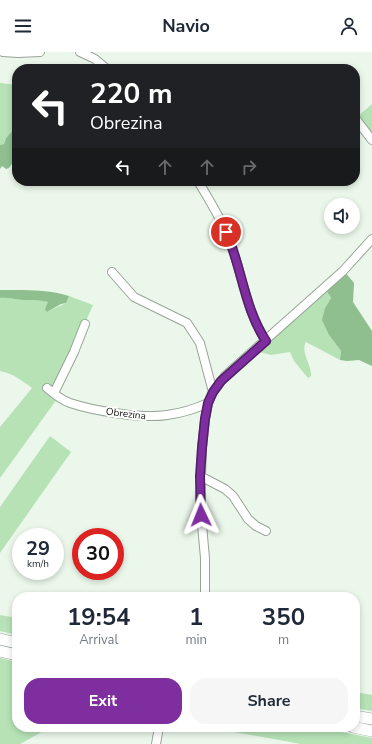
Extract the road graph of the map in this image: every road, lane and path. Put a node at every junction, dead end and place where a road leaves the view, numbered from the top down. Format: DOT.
graph roads {
  1 [pos="3,52"];
  2 [pos="40,52"];
  3 [pos="80,52"];
  4 [pos="100,64"];
  5 [pos="360,124"];
  6 [pos="372,140"];
  7 [pos="201,186"];
  8 [pos="372,238"];
  9 [pos="112,272"];
  10 [pos="85,324"];
  11 [pos="266,341"];
  12 [pos="213,392"];
  13 [pos="208,403"];
  14 [pos="200,476"];
  15 [pos="266,531"];
  16 [pos="205,592"];
  17 [pos="0,639"];
  18 [pos="12,642"];
  19 [pos="0,651"];
  20 [pos="12,654"];
  21 [pos="360,717"];
  22 [pos="372,719"];
  23 [pos="360,728"];
  24 [pos="372,731"];
  25 [pos="158,732"];
  26 [pos="156,744"];
  1 -- 2 [label="street"];
  3 -- 4 [label="street"];
  5 -- 6 [label="street"];
  7 -- 11 [label="street"];
  8 -- 11 [label="street"];
  9 -- 12 [label="street"];
  10 -- 13 [label="street, Obrezina"];
  11 -- 12 [label="street"];
  12 -- 13 [label="street"];
  13 -- 14 [label="street"];
  14 -- 15 [label="street"];
  14 -- 16 [label="street"];
  17 -- 18 [label="highway"];
  19 -- 20 [label="highway"];
  21 -- 22 [label="highway"];
  23 -- 24 [label="highway"];
  25 -- 26 [label="street"];
}
